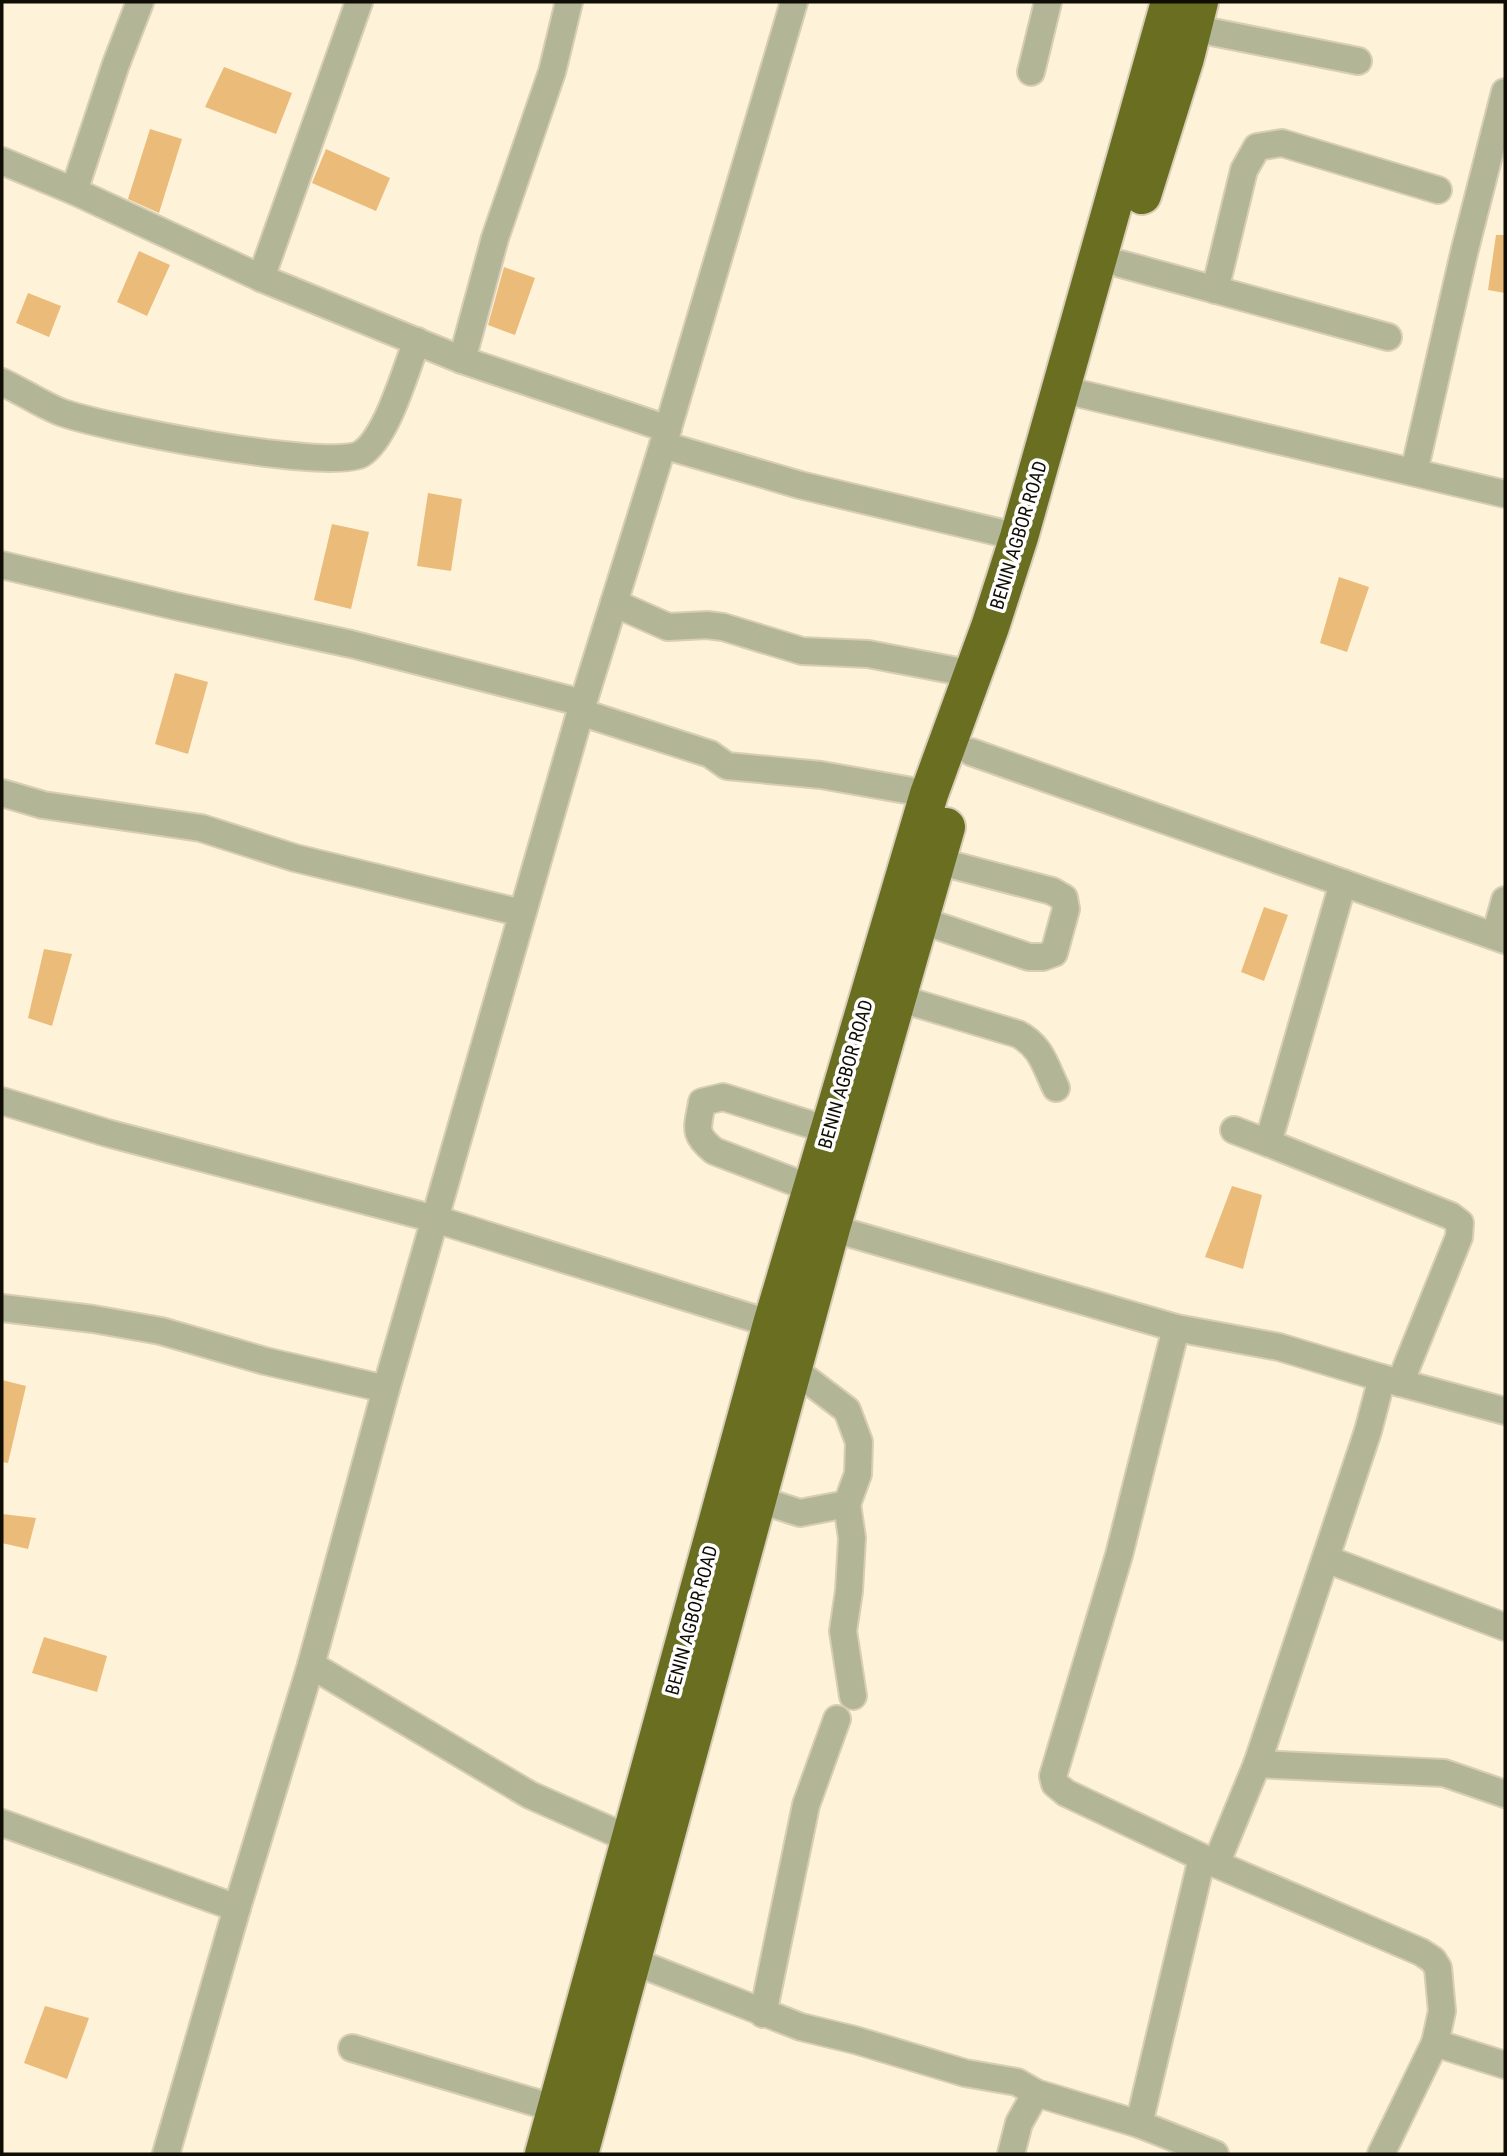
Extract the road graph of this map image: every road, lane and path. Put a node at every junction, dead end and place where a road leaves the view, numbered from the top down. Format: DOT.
graph roads {
  1 [pos="140,2"];
  2 [pos="359,2"];
  3 [pos="569,2"];
  4 [pos="794,2"];
  5 [pos="1048,2"];
  6 [pos="1187,10"];
  7 [pos="1358,61"];
  8 [pos="1031,72"];
  9 [pos="1505,92"];
  10 [pos="1497,155"];
  11 [pos="2,161"];
  12 [pos="1438,190"];
  13 [pos="74,191"];
  14 [pos="1121,264"];
  15 [pos="261,278"];
  16 [pos="1215,290"];
  17 [pos="1388,337"];
  18 [pos="417,341"];
  19 [pos="462,360"];
  20 [pos="2,382"];
  21 [pos="1081,394"];
  22 [pos="666,437"];
  23 [pos="1414,472"];
  24 [pos="1505,494"];
  25 [pos="1019,537"];
  26 [pos="2,565"];
  27 [pos="614,603"];
  28 [pos="973,674"];
  29 [pos="581,708"];
  30 [pos="971,752"];
  31 [pos="2,793"];
  32 [pos="929,794"];
  33 [pos="937,861"];
  34 [pos="1343,883"];
  35 [pos="1505,900"];
  36 [pos="523,913"];
  37 [pos="920,920"];
  38 [pos="1500,938"];
  39 [pos="898,998"];
  40 [pos="1056,1088"];
  41 [pos="2,1101"];
  42 [pos="828,1130"];
  43 [pos="1234,1130"];
  44 [pos="1268,1143"];
  45 [pos="813,1189"];
  46 [pos="435,1219"];
  47 [pos="831,1227"];
  48 [pos="2,1308"];
  49 [pos="772,1324"];
  50 [pos="1176,1328"];
  51 [pos="792,1368"];
  52 [pos="1391,1381"];
  53 [pos="386,1390"];
  54 [pos="1505,1412"];
  55 [pos="757,1499"];
  56 [pos="847,1504"];
  57 [pos="1326,1559"];
  58 [pos="1505,1627"];
  59 [pos="311,1665"];
  60 [pos="853,1696"];
  61 [pos="836,1718"];
  62 [pos="1257,1764"];
  63 [pos="1505,1794"];
  64 [pos="2,1823"];
  65 [pos="632,1840"];
  66 [pos="1209,1861"];
  67 [pos="237,1908"];
  68 [pos="615,1958"];
  69 [pos="763,2014"];
  70 [pos="1435,2043"];
  71 [pos="352,2048"];
  72 [pos="1505,2065"];
  73 [pos="1036,2094"];
  74 [pos="557,2109"];
  75 [pos="1139,2124"];
  76 [pos="166,2154"];
  77 [pos="544,2154"];
  78 [pos="579,2154"];
  79 [pos="1011,2154"];
  80 [pos="1215,2154"];
  81 [pos="1381,2154"];
  1 -- 13 [label="street"];
  2 -- 15 [label="street"];
  3 -- 19 [label="street"];
  4 -- 22 [label="street"];
  5 -- 8 [label="street"];
  6 -- 7 [label="street"];
  6 -- 14 [label="highway, BENIN AGBOR ROAD"];
  6 -- 25 [label="highway, BENIN AGBOR ROAD"];
  9 -- 10 [label="street"];
  10 -- 23 [label="street"];
  11 -- 13 [label="street"];
  12 -- 16 [label="street"];
  13 -- 15 [label="street"];
  14 -- 16 [label="street"];
  14 -- 21 [label="highway, BENIN AGBOR ROAD"];
  15 -- 18 [label="street"];
  16 -- 17 [label="street"];
  18 -- 19 [label="street"];
  18 -- 20 [label="street"];
  19 -- 22 [label="street"];
  21 -- 23 [label="street"];
  21 -- 30 [label="highway, BENIN AGBOR ROAD"];
  22 -- 25 [label="street"];
  22 -- 27 [label="street"];
  23 -- 24 [label="street"];
  25 -- 28 [label="highway, BENIN AGBOR ROAD"];
  26 -- 29 [label="street"];
  27 -- 28 [label="street"];
  27 -- 29 [label="street"];
  28 -- 32 [label="highway, BENIN AGBOR ROAD"];
  29 -- 32 [label="street"];
  29 -- 36 [label="street"];
  30 -- 33 [label="highway, BENIN AGBOR ROAD"];
  30 -- 34 [label="street"];
  31 -- 36 [label="street"];
  32 -- 42 [label="highway, BENIN AGBOR ROAD"];
  33 -- 37 [label="highway, BENIN AGBOR ROAD"];
  33 -- 37 [label="street"];
  34 -- 38 [label="street"];
  34 -- 44 [label="street"];
  35 -- 38 [label="street"];
  36 -- 46 [label="street"];
  37 -- 39 [label="highway, BENIN AGBOR ROAD"];
  39 -- 40 [label="street"];
  39 -- 47 [label="highway, BENIN AGBOR ROAD"];
  41 -- 46 [label="street"];
  42 -- 45 [label="highway, BENIN AGBOR ROAD"];
  42 -- 45 [label="street"];
  43 -- 44 [label="street"];
  44 -- 52 [label="street"];
  45 -- 49 [label="highway, BENIN AGBOR ROAD"];
  46 -- 49 [label="street"];
  46 -- 53 [label="street"];
  47 -- 50 [label="street"];
  47 -- 51 [label="highway, BENIN AGBOR ROAD"];
  48 -- 53 [label="street"];
  49 -- 65 [label="highway, BENIN AGBOR ROAD"];
  50 -- 52 [label="street"];
  50 -- 66 [label="street"];
  51 -- 55 [label="highway, BENIN AGBOR ROAD"];
  51 -- 56 [label="street"];
  52 -- 54 [label="street"];
  52 -- 57 [label="street"];
  53 -- 59 [label="street"];
  55 -- 56 [label="street"];
  55 -- 68 [label="highway, BENIN AGBOR ROAD"];
  56 -- 60 [label="street"];
  57 -- 58 [label="street"];
  57 -- 62 [label="street"];
  59 -- 65 [label="street"];
  59 -- 67 [label="street"];
  61 -- 69 [label="street"];
  62 -- 63 [label="street"];
  62 -- 66 [label="street"];
  64 -- 67 [label="street"];
  65 -- 68 [label="highway, BENIN AGBOR ROAD"];
  66 -- 70 [label="street"];
  66 -- 75 [label="street"];
  67 -- 76 [label="street"];
  68 -- 69 [label="street"];
  68 -- 74 [label="highway, BENIN AGBOR ROAD"];
  68 -- 78 [label="highway, BENIN AGBOR ROAD"];
  69 -- 73 [label="street"];
  70 -- 72 [label="street"];
  70 -- 81 [label="street"];
  71 -- 74 [label="street"];
  73 -- 75 [label="street"];
  73 -- 79 [label="street"];
  74 -- 77 [label="highway, BENIN AGBOR ROAD"];
  75 -- 80 [label="street"];
}
